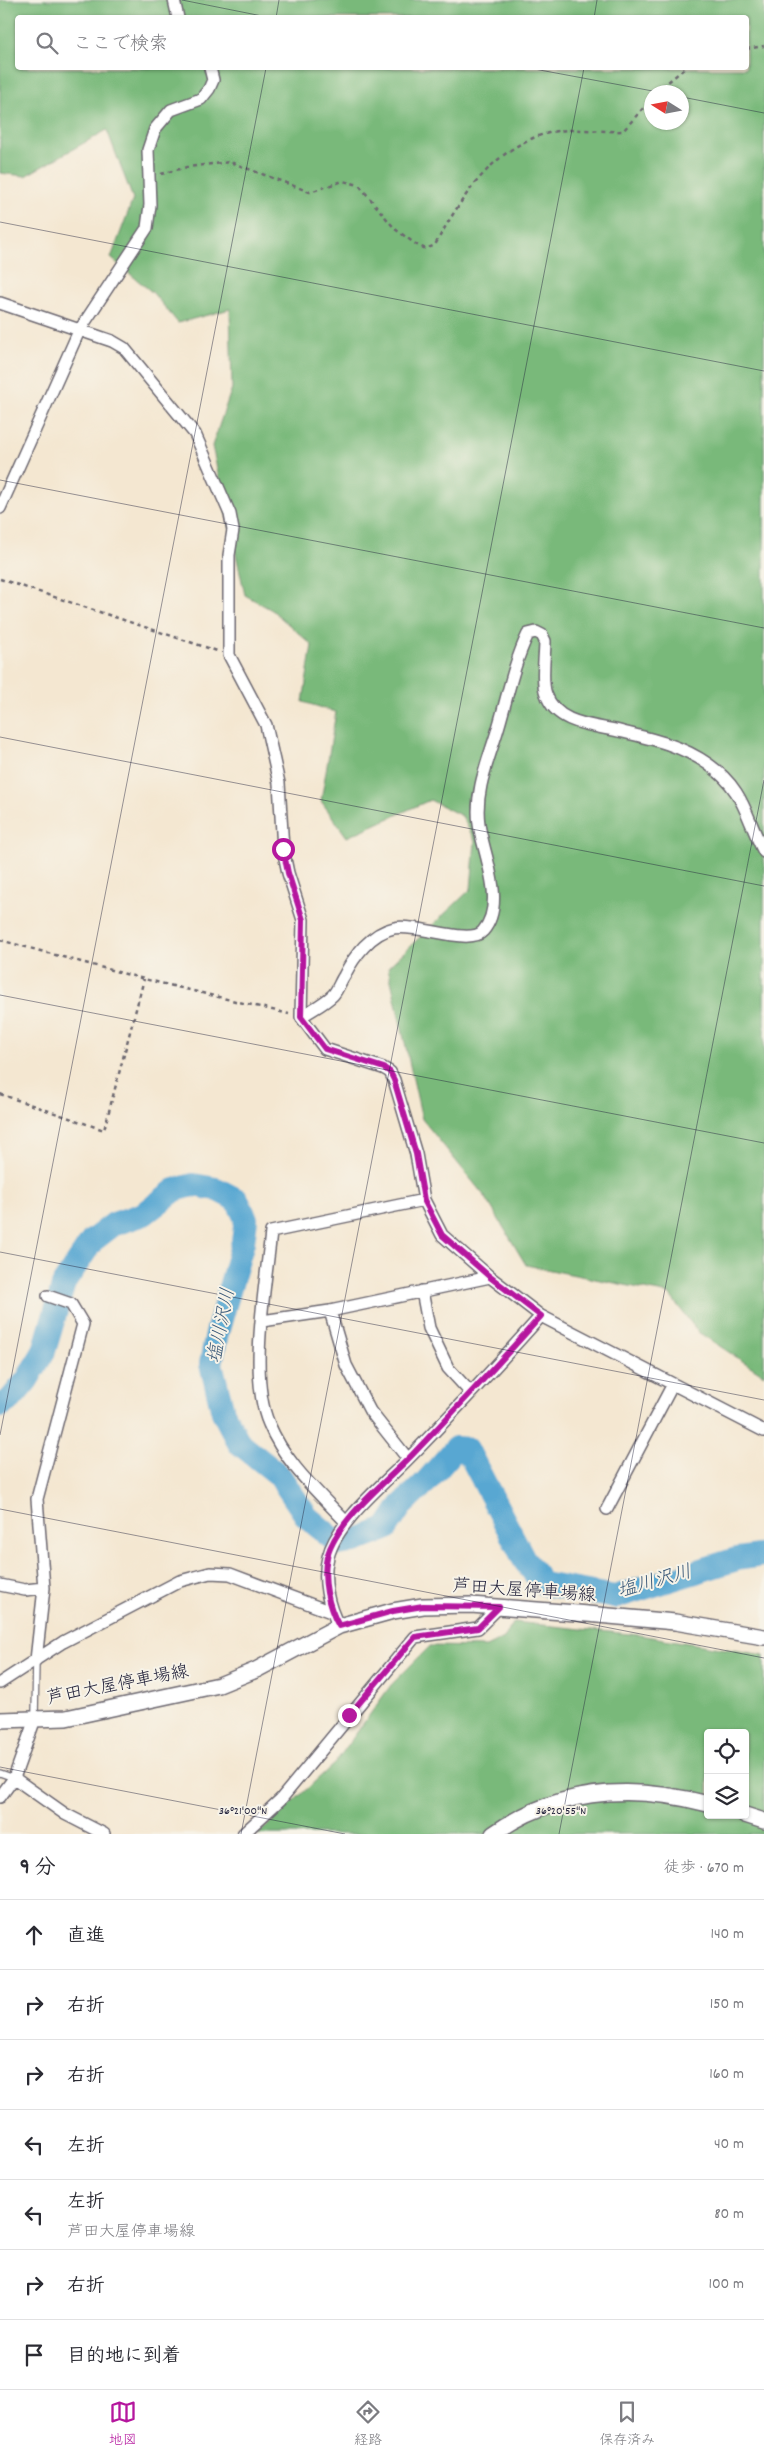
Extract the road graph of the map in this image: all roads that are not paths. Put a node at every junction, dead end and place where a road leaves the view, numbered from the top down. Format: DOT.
graph roads {
  1 [pos="174,0"];
  2 [pos="177,15"];
  3 [pos="210,70"];
  4 [pos="0,303"];
  5 [pos="79,331"];
  6 [pos="0,508"];
  7 [pos="764,852"];
  8 [pos="301,1017"];
  9 [pos="424,1200"];
  10 [pos="490,1277"];
  11 [pos="422,1290"];
  12 [pos="48,1296"];
  13 [pos="330,1311"];
  14 [pos="541,1316"];
  15 [pos="262,1321"];
  16 [pos="673,1384"];
  17 [pos="472,1393"];
  18 [pos="764,1431"];
  19 [pos="408,1459"];
  20 [pos="607,1509"];
  21 [pos="346,1522"];
  22 [pos="0,1585"];
  23 [pos="44,1588"];
  24 [pos="499,1607"];
  25 [pos="331,1612"];
  26 [pos="339,1626"];
  27 [pos="764,1637"];
  28 [pos="36,1660"];
  29 [pos="0,1683"];
  30 [pos="35,1719"];
  31 [pos="0,1720"];
  32 [pos="0,1773"];
  33 [pos="14,1778"];
  34 [pos="0,1797"];
  35 [pos="704,1803"];
  36 [pos="749,1816"];
  37 [pos="764,1821"];
  38 [pos="104,1834"];
  39 [pos="243,1834"];
  40 [pos="493,1834"];
  1 -- 2 [label="street"];
  3 -- 5 [label="street"];
  4 -- 5 [label="street"];
  5 -- 6 [label="street"];
  5 -- 8 [label="street"];
  7 -- 8 [label="street"];
  8 -- 9 [label="street"];
  9 -- 10 [label="street"];
  9 -- 15 [label="street"];
  10 -- 11 [label="street"];
  10 -- 14 [label="street"];
  11 -- 13 [label="street"];
  11 -- 17 [label="street"];
  12 -- 23 [label="street"];
  13 -- 15 [label="street"];
  13 -- 19 [label="street"];
  14 -- 16 [label="street"];
  14 -- 17 [label="street"];
  15 -- 21 [label="street"];
  16 -- 18 [label="street"];
  16 -- 20 [label="street"];
  17 -- 19 [label="street"];
  19 -- 21 [label="street"];
  21 -- 25 [label="street"];
  22 -- 23 [label="street"];
  23 -- 28 [label="street"];
  24 -- 26 [label="main road, 芦田大屋停車場線"];
  24 -- 27 [label="main road, 芦田大屋停車場線"];
  24 -- 39 [label="street"];
  25 -- 26 [label="street"];
  25 -- 28 [label="street"];
  26 -- 30 [label="main road, 芦田大屋停車場線"];
  28 -- 29 [label="street"];
  28 -- 30 [label="lane"];
  30 -- 31 [label="main road, 芦田大屋停車場線"];
  30 -- 33 [label="street"];
  32 -- 33 [label="lane"];
  33 -- 34 [label="street"];
  33 -- 38 [label="street"];
  35 -- 40 [label="main road"];
  36 -- 37 [label="main road"];
}
